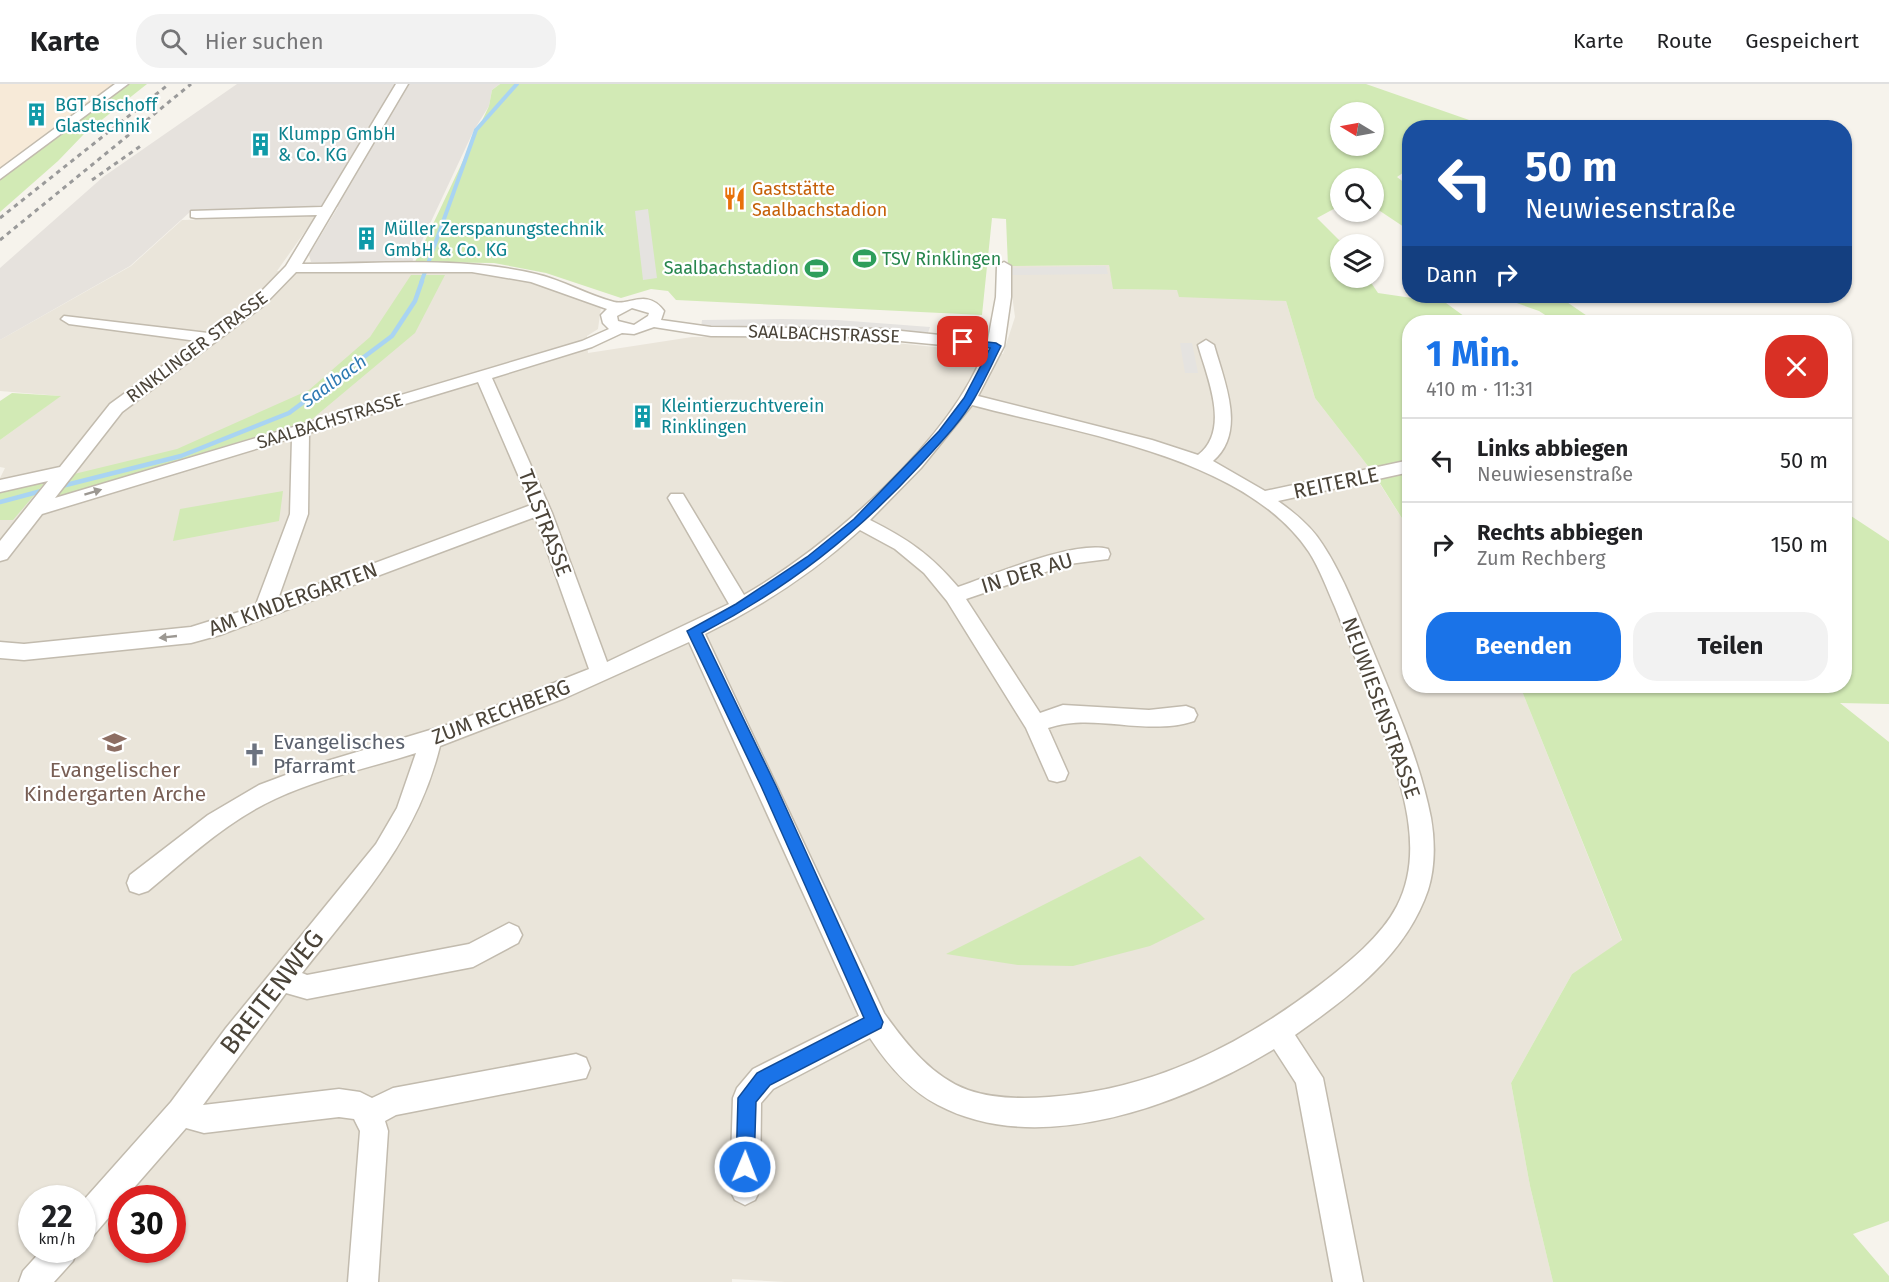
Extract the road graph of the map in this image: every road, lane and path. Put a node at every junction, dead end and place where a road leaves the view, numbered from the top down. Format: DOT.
graph roads {
  1 [pos="122,84"];
  2 [pos="402,84"];
  3 [pos="0,175"];
  4 [pos="326,211"];
  5 [pos="196,214"];
  6 [pos="1004,266"];
  7 [pos="292,268"];
  8 [pos="617,308"];
  9 [pos="69,319"];
  10 [pos="652,322"];
  11 [pos="620,328"];
  12 [pos="210,338"];
  13 [pos="1206,345"];
  14 [pos="996,346"];
  15 [pos="483,375"];
  16 [pos="969,399"];
  17 [pos="301,430"];
  18 [pos="1200,462"];
  19 [pos="1402,468"];
  20 [pos="64,474"];
  21 [pos="0,486"];
  22 [pos="677,498"];
  23 [pos="1262,498"];
  24 [pos="39,506"];
  25 [pos="541,508"];
  26 [pos="859,522"];
  27 [pos="0,554"];
  28 [pos="1101,554"];
  29 [pos="954,596"];
  30 [pos="741,607"];
  31 [pos="264,610"];
  32 [pos="694,631"];
  33 [pos="0,650"];
  34 [pos="601,673"];
  35 [pos="1186,715"];
  36 [pos="1035,724"];
  37 [pos="430,740"];
  38 [pos="1057,773"];
  39 [pos="139,883"];
  40 [pos="508,935"];
  41 [pos="281,979"];
  42 [pos="875,1022"];
  43 [pos="1277,1031"];
  44 [pos="576,1068"];
  45 [pos="181,1112"];
  46 [pos="369,1114"];
  47 [pos="745,1190"];
  48 [pos="96,1210"];
  49 [pos="51,1263"];
  50 [pos="34,1282"];
  51 [pos="363,1282"];
  52 [pos="1348,1282"];
  1 -- 3 [label="street"];
  2 -- 4 [label="street, RINKLINGER STRASSE"];
  4 -- 5 [label="street"];
  4 -- 7 [label="street, RINKLINGER STRASSE"];
  6 -- 14 [label="street, ZUM RECHBERG"];
  7 -- 8 [label="street"];
  7 -- 12 [label="street, RINKLINGER STRASSE"];
  8 -- 10 [label="street"];
  8 -- 11 [label="street"];
  9 -- 12 [label="street"];
  10 -- 11 [label="street, SAALBACHSTRASSE"];
  10 -- 14 [label="street, SAALBACHSTRASSE"];
  11 -- 15 [label="street, SAALBACHSTRASSE"];
  12 -- 20 [label="street, RINKLINGER STRASSE"];
  13 -- 18 [label="street"];
  14 -- 16 [label="street, ZUM RECHBERG"];
  15 -- 17 [label="street, SAALBACHSTRASSE"];
  15 -- 25 [label="street, TALSTRASSE"];
  16 -- 18 [label="street, NEUWIESENSTRASSE"];
  16 -- 26 [label="street, ZUM RECHBERG"];
  24 -- 17 [label="street, SAALBACHSTRASSE, one-way"];
  17 -- 31 [label="street"];
  18 -- 23 [label="street, NEUWIESENSTRASSE"];
  19 -- 23 [label="street, REITERLE"];
  20 -- 21 [label="street"];
  20 -- 24 [label="street, RINKLINGER STRASSE"];
  22 -- 30 [label="street"];
  23 -- 43 [label="street, NEUWIESENSTRASSE"];
  24 -- 27 [label="street, RINKLINGER STRASSE"];
  25 -- 31 [label="street, AM KINDERGARTEN"];
  25 -- 34 [label="street, TALSTRASSE"];
  26 -- 29 [label="street, IN DER AU"];
  26 -- 30 [label="street, ZUM RECHBERG"];
  28 -- 29 [label="street, IN DER AU"];
  29 -- 36 [label="street, IN DER AU"];
  30 -- 32 [label="street, ZUM RECHBERG"];
  31 -- 33 [label="street, AM KINDERGARTEN, one-way"];
  32 -- 34 [label="street, ZUM RECHBERG"];
  32 -- 42 [label="street, NEUWIESENSTRASSE"];
  34 -- 37 [label="street, ZUM RECHBERG"];
  35 -- 36 [label="street"];
  36 -- 38 [label="street, IN DER AU"];
  37 -- 39 [label="street, ZUM RECHBERG"];
  37 -- 41 [label="street, BREITENWEG"];
  40 -- 41 [label="street"];
  41 -- 45 [label="street, BREITENWEG"];
  42 -- 43 [label="street, NEUWIESENSTRASSE"];
  42 -- 47 [label="street"];
  43 -- 52 [label="street"];
  44 -- 46 [label="street"];
  45 -- 46 [label="street"];
  45 -- 48 [label="street, BREITENWEG"];
  46 -- 51 [label="street"];
  49 -- 50 [label="street"];
}
